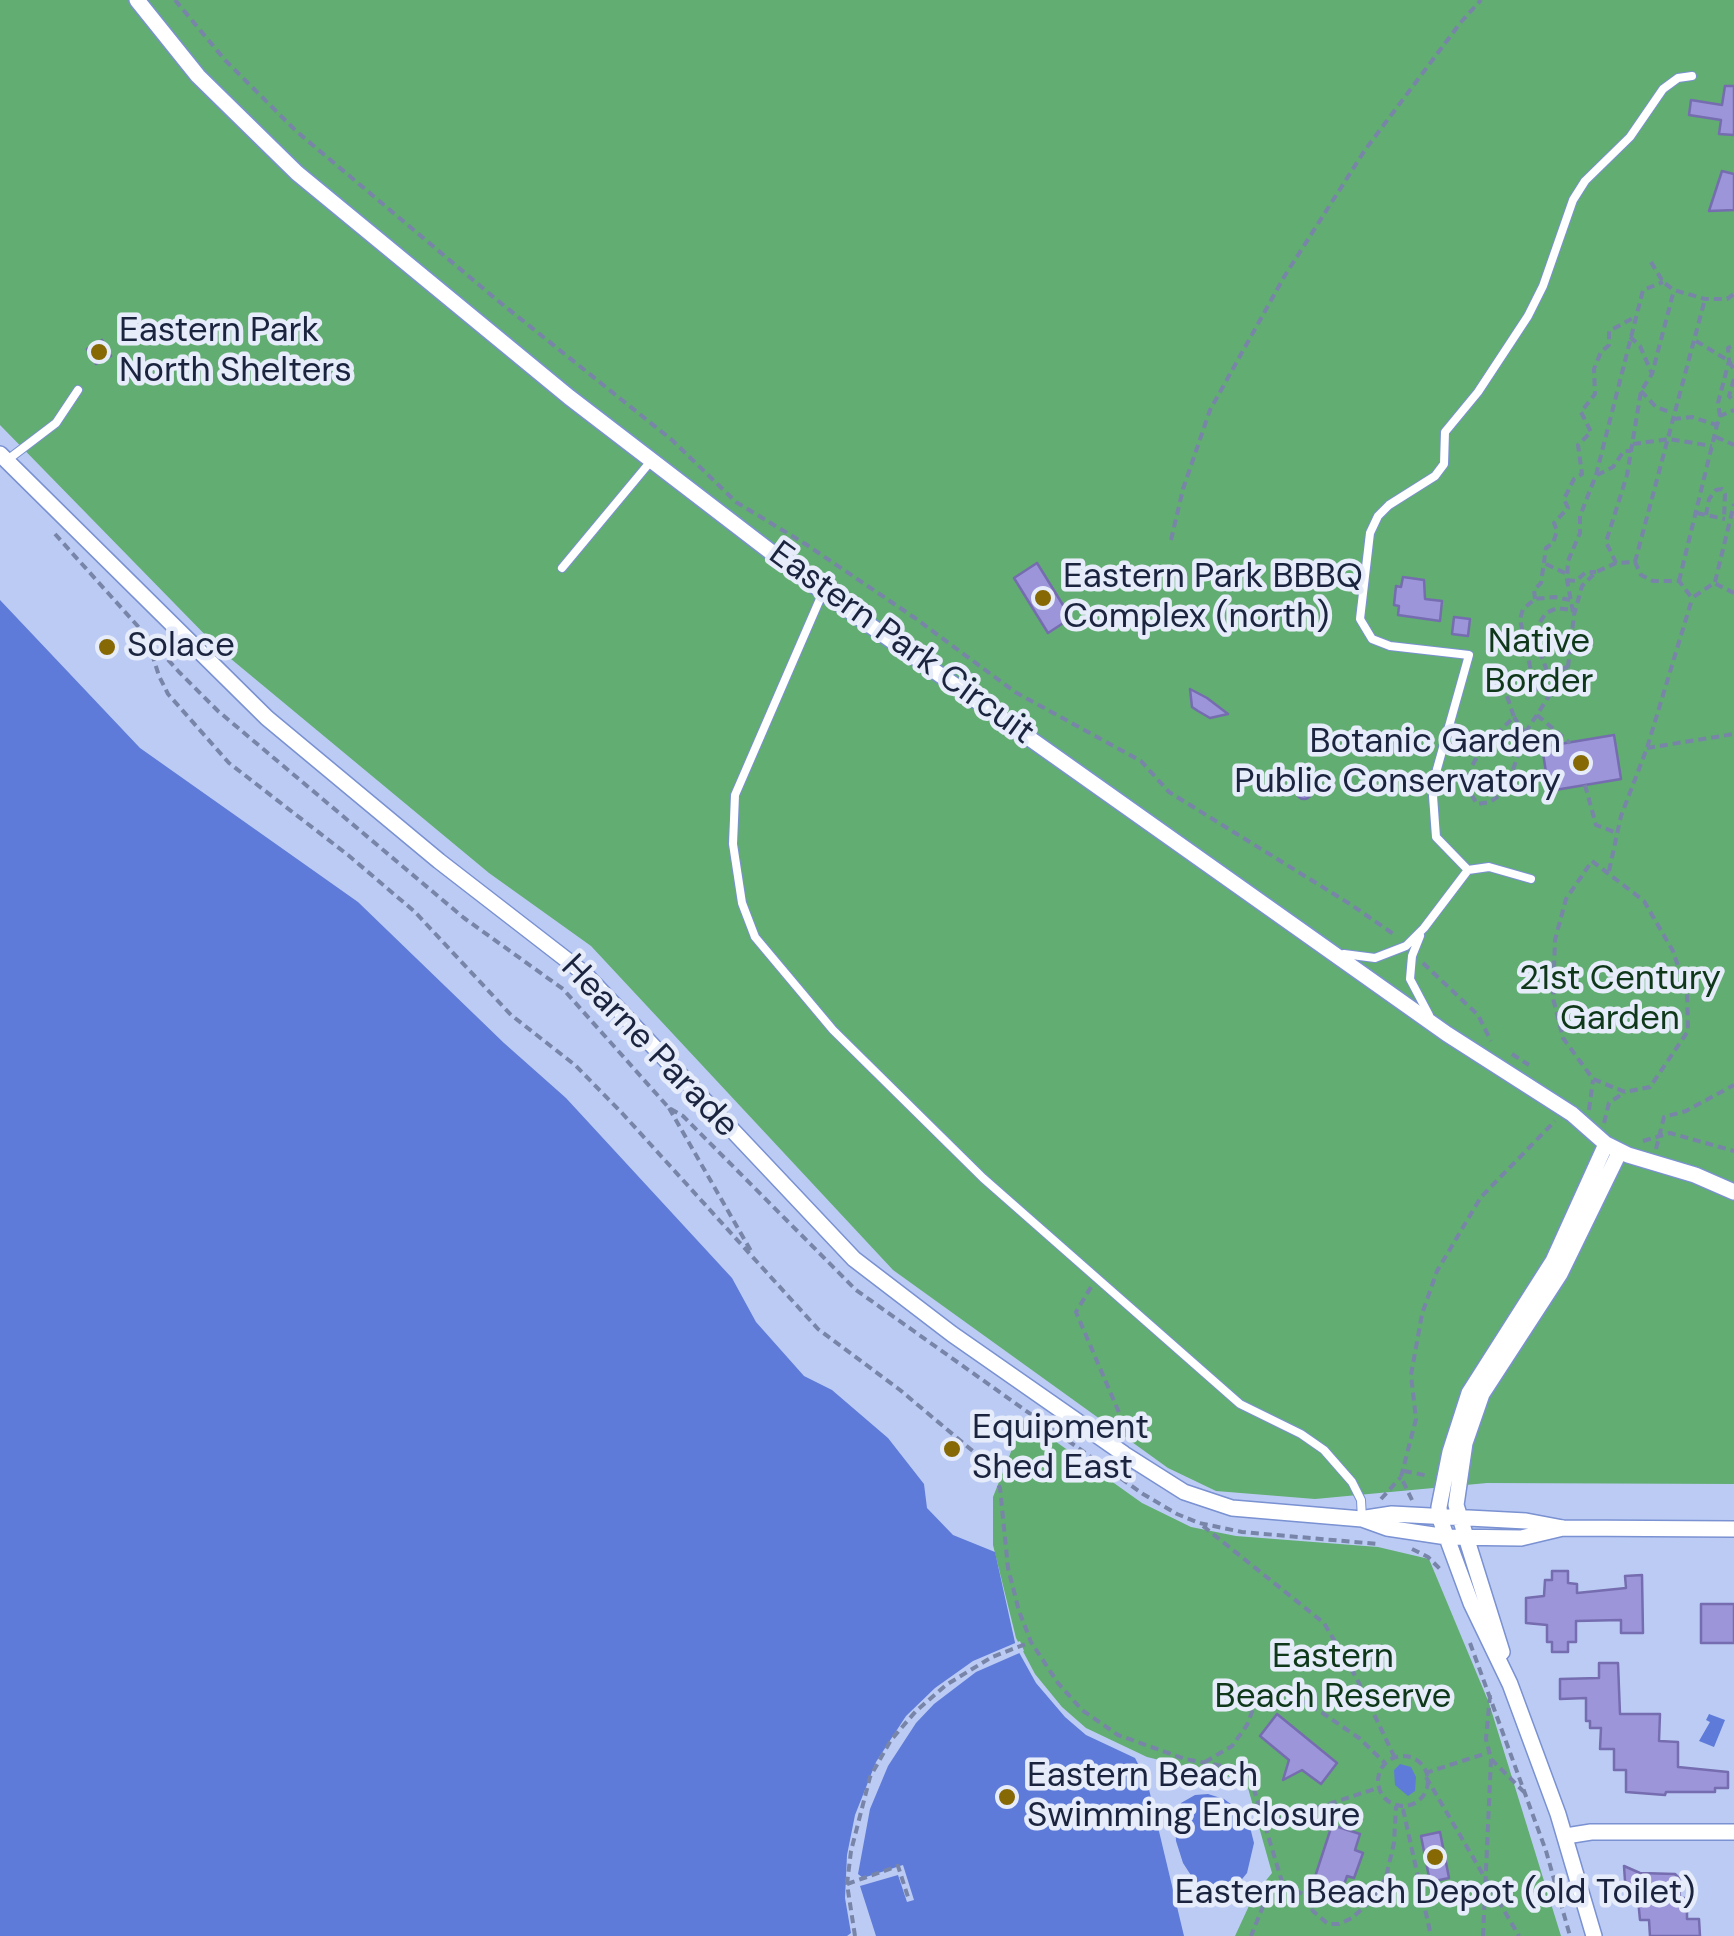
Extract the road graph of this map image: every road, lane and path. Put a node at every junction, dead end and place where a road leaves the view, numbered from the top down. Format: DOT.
graph roads {
  1 [pos="138,0"];
  2 [pos="175,0"];
  3 [pos="1481,0"];
  4 [pos="1692,76"];
  5 [pos="1651,262"];
  6 [pos="1662,282"];
  7 [pos="1674,290"];
  8 [pos="1734,294"];
  9 [pos="1705,299"];
  10 [pos="1635,317"];
  11 [pos="1630,337"];
  12 [pos="1695,341"];
  13 [pos="1734,345"];
  14 [pos="1729,361"];
  15 [pos="1733,373"];
  16 [pos="1652,374"];
  17 [pos="78,390"];
  18 [pos="1642,390"];
  19 [pos="1734,401"];
  20 [pos="1734,410"];
  21 [pos="1672,416"];
  22 [pos="1720,416"];
  23 [pos="1717,425"];
  24 [pos="1716,436"];
  25 [pos="1669,439"];
  26 [pos="1633,444"];
  27 [pos="1734,445"];
  28 [pos="1714,446"];
  29 [pos="1632,451"];
  30 [pos="3,457"];
  31 [pos="651,461"];
  32 [pos="1596,475"];
  33 [pos="1723,503"];
  34 [pos="1709,504"];
  35 [pos="1734,504"];
  36 [pos="1733,512"];
  37 [pos="1696,513"];
  38 [pos="1706,515"];
  39 [pos="1727,520"];
  40 [pos="54,532"];
  41 [pos="1171,540"];
  42 [pos="1635,562"];
  43 [pos="1616,563"];
  44 [pos="1546,564"];
  45 [pos="562,568"];
  46 [pos="1596,572"];
  47 [pos="1567,577"];
  48 [pos="1679,581"];
  49 [pos="1714,584"];
  50 [pos="823,592"];
  51 [pos="1734,593"];
  52 [pos="1692,598"];
  53 [pos="1535,599"];
  54 [pos="1570,600"];
  55 [pos="1573,612"];
  56 [pos="148,638"];
  57 [pos="1568,667"];
  58 [pos="1548,672"];
  59 [pos="1533,674"];
  60 [pos="1537,714"];
  61 [pos="1514,718"];
  62 [pos="1525,732"];
  63 [pos="1499,734"];
  64 [pos="1734,734"];
  65 [pos="1570,742"];
  66 [pos="1647,748"];
  67 [pos="1584,785"];
  68 [pos="1618,834"];
  69 [pos="1468,870"];
  70 [pos="1609,871"];
  71 [pos="1531,879"];
  72 [pos="1331,948"];
  73 [pos="1409,949"];
  74 [pos="1447,1034"];
  75 [pos="1534,1070"];
  76 [pos="1594,1079"];
  77 [pos="1734,1084"];
  78 [pos="1625,1092"];
  79 [pos="1564,1109"];
  80 [pos="1589,1110"];
  81 [pos="1604,1123"];
  82 [pos="1658,1135"];
  83 [pos="1618,1142"];
  84 [pos="1734,1151"];
  85 [pos="1655,1164"];
  86 [pos="1734,1192"];
  87 [pos="753,1256"];
  88 [pos="1097,1279"];
  89 [pos="1124,1454"];
  90 [pos="1362,1519"];
  91 [pos="1440,1519"];
  92 [pos="1461,1520"];
  93 [pos="1413,1524"];
  94 [pos="1563,1528"];
  95 [pos="1734,1529"];
  96 [pos="1447,1538"];
  97 [pos="1467,1538"];
  98 [pos="1388,1545"];
  99 [pos="1444,1577"];
  100 [pos="1032,1642"];
  101 [pos="1470,1642"];
  102 [pos="1510,1684"];
  103 [pos="1490,1692"];
  104 [pos="1394,1756"];
  105 [pos="1490,1756"];
  106 [pos="1200,1763"];
  107 [pos="1385,1763"];
  108 [pos="1425,1775"];
  109 [pos="1381,1787"];
  110 [pos="1526,1794"];
  111 [pos="1400,1807"];
  112 [pos="1265,1825"];
  113 [pos="1734,1832"];
  114 [pos="1566,1836"];
  115 [pos="1483,1877"];
  116 [pos="847,1884"];
  117 [pos="1283,1884"];
  118 [pos="908,1897"];
  119 [pos="856,1936"];
  120 [pos="1253,1936"];
  121 [pos="1431,1936"];
  122 [pos="1483,1936"];
  123 [pos="1519,1936"];
  124 [pos="1570,1936"];
  125 [pos="1594,1936"];
  1 -- 31 [label="street, Eastern Park Circuit"];
  2 -- 73 [label="path"];
  3 -- 41 [label="path"];
  4 -- 69 [label="lane"];
  5 -- 6 [label="path"];
  6 -- 7 [label="path"];
  6 -- 10 [label="path"];
  7 -- 9 [label="path"];
  7 -- 16 [label="path"];
  8 -- 9 [label="path"];
  9 -- 12 [label="path"];
  10 -- 11 [label="path"];
  10 -- 44 [label="path"];
  11 -- 16 [label="path"];
  11 -- 32 [label="path"];
  12 -- 14 [label="path"];
  12 -- 21 [label="path"];
  13 -- 14 [label="path"];
  14 -- 15 [label="path"];
  14 -- 22 [label="path"];
  15 -- 19 [label="path"];
  16 -- 18 [label="path"];
  17 -- 30 [label="lane"];
  18 -- 21 [label="path"];
  18 -- 26 [label="path"];
  20 -- 22 [label="path"];
  21 -- 23 [label="path"];
  21 -- 25 [label="path"];
  22 -- 23 [label="path"];
  23 -- 24 [label="path"];
  24 -- 27 [label="path"];
  24 -- 28 [label="path"];
  25 -- 26 [label="path"];
  25 -- 28 [label="path"];
  25 -- 42 [label="path"];
  26 -- 29 [label="path"];
  28 -- 37 [label="path"];
  29 -- 32 [label="path"];
  29 -- 43 [label="path"];
  30 -- 89 [label="street, Hearne Parade"];
  31 -- 45 [label="lane"];
  31 -- 50 [label="street, Eastern Park Circuit"];
  32 -- 47 [label="path"];
  33 -- 34 [label="path"];
  33 -- 34 [label="path"];
  33 -- 39 [label="path"];
  34 -- 38 [label="path"];
  35 -- 36 [label="path"];
  36 -- 39 [label="path"];
  37 -- 38 [label="path"];
  37 -- 48 [label="path"];
  38 -- 39 [label="path"];
  39 -- 49 [label="path"];
  40 -- 56 [label="path"];
  42 -- 43 [label="path"];
  42 -- 48 [label="path"];
  43 -- 46 [label="path"];
  44 -- 47 [label="path"];
  44 -- 53 [label="path"];
  46 -- 47 [label="path"];
  46 -- 55 [label="path"];
  47 -- 54 [label="path"];
  48 -- 52 [label="path"];
  49 -- 51 [label="path"];
  49 -- 52 [label="path"];
  50 -- 72 [label="street, Eastern Park Circuit"];
  50 -- 88 [label="lane"];
  52 -- 66 [label="path"];
  53 -- 54 [label="path"];
  53 -- 59 [label="path"];
  54 -- 55 [label="path"];
  55 -- 57 [label="path"];
  55 -- 58 [label="path"];
  56 -- 87 [label="path"];
  56 -- 87 [label="path"];
  57 -- 58 [label="path"];
  57 -- 60 [label="path"];
  58 -- 59 [label="path"];
  59 -- 61 [label="path"];
  60 -- 62 [label="path"];
  60 -- 65 [label="path"];
  61 -- 62 [label="path"];
  61 -- 63 [label="path"];
  62 -- 63 [label="path"];
  62 -- 63 [label="path"];
  64 -- 66 [label="path"];
  66 -- 68 [label="path"];
  67 -- 68 [label="path"];
  68 -- 70 [label="path"];
  69 -- 71 [label="lane"];
  69 -- 73 [label="lane"];
  70 -- 76 [label="path"];
  70 -- 78 [label="path"];
  72 -- 73 [label="lane"];
  72 -- 74 [label="street, Eastern Park Circuit"];
  73 -- 74 [label="lane"];
  73 -- 75 [label="path"];
  74 -- 79 [label="street, Eastern Park Circuit"];
  76 -- 78 [label="path"];
  76 -- 80 [label="path"];
  77 -- 82 [label="path"];
  78 -- 81 [label="path"];
  79 -- 80 [label="path"];
  79 -- 83 [label="street, Eastern Park Circuit"];
  79 -- 93 [label="path"];
  80 -- 81 [label="path"];
  81 -- 83 [label="path"];
  82 -- 83 [label="path"];
  82 -- 84 [label="path"];
  82 -- 85 [label="path"];
  83 -- 85 [label="street, Eastern Park Circuit"];
  83 -- 91 [label="street"];
  83 -- 92 [label="street"];
  85 -- 86 [label="street, Eastern Park Circuit"];
  87 -- 100 [label="path"];
  88 -- 89 [label="path"];
  88 -- 90 [label="lane"];
  89 -- 90 [label="street, Hearne Parade"];
  90 -- 93 [label="street, Hearne Parade"];
  91 -- 92 [label="street, Hearne Parade"];
  91 -- 93 [label="street, Hearne Parade"];
  91 -- 96 [label="street"];
  92 -- 94 [label="street, Hearne Parade"];
  92 -- 97 [label="street"];
  93 -- 96 [label="street, Hearne Parade"];
  93 -- 99 [label="path"];
  94 -- 95 [label="street"];
  94 -- 97 [label="street, Hearne Parade"];
  96 -- 97 [label="street, Hearne Parade"];
  96 -- 102 [label="street"];
  97 -- 102 [label="street"];
  98 -- 104 [label="path"];
  100 -- 106 [label="path"];
  100 -- 116 [label="path"];
  101 -- 103 [label="path"];
  102 -- 114 [label="street"];
  103 -- 105 [label="path"];
  103 -- 110 [label="path"];
  104 -- 107 [label="path"];
  104 -- 108 [label="path"];
  105 -- 108 [label="path"];
  105 -- 110 [label="path"];
  105 -- 115 [label="path"];
  106 -- 107 [label="path"];
  106 -- 112 [label="path"];
  107 -- 109 [label="path"];
  108 -- 111 [label="path"];
  108 -- 115 [label="path"];
  109 -- 111 [label="path"];
  109 -- 112 [label="path"];
  110 -- 124 [label="path"];
  111 -- 117 [label="path"];
  111 -- 121 [label="path"];
  112 -- 117 [label="path"];
  113 -- 114 [label="street"];
  114 -- 125 [label="street"];
  115 -- 122 [label="path"];
  115 -- 123 [label="path"];
  116 -- 118 [label="path"];
  116 -- 119 [label="path"];
  117 -- 120 [label="path"];
}
